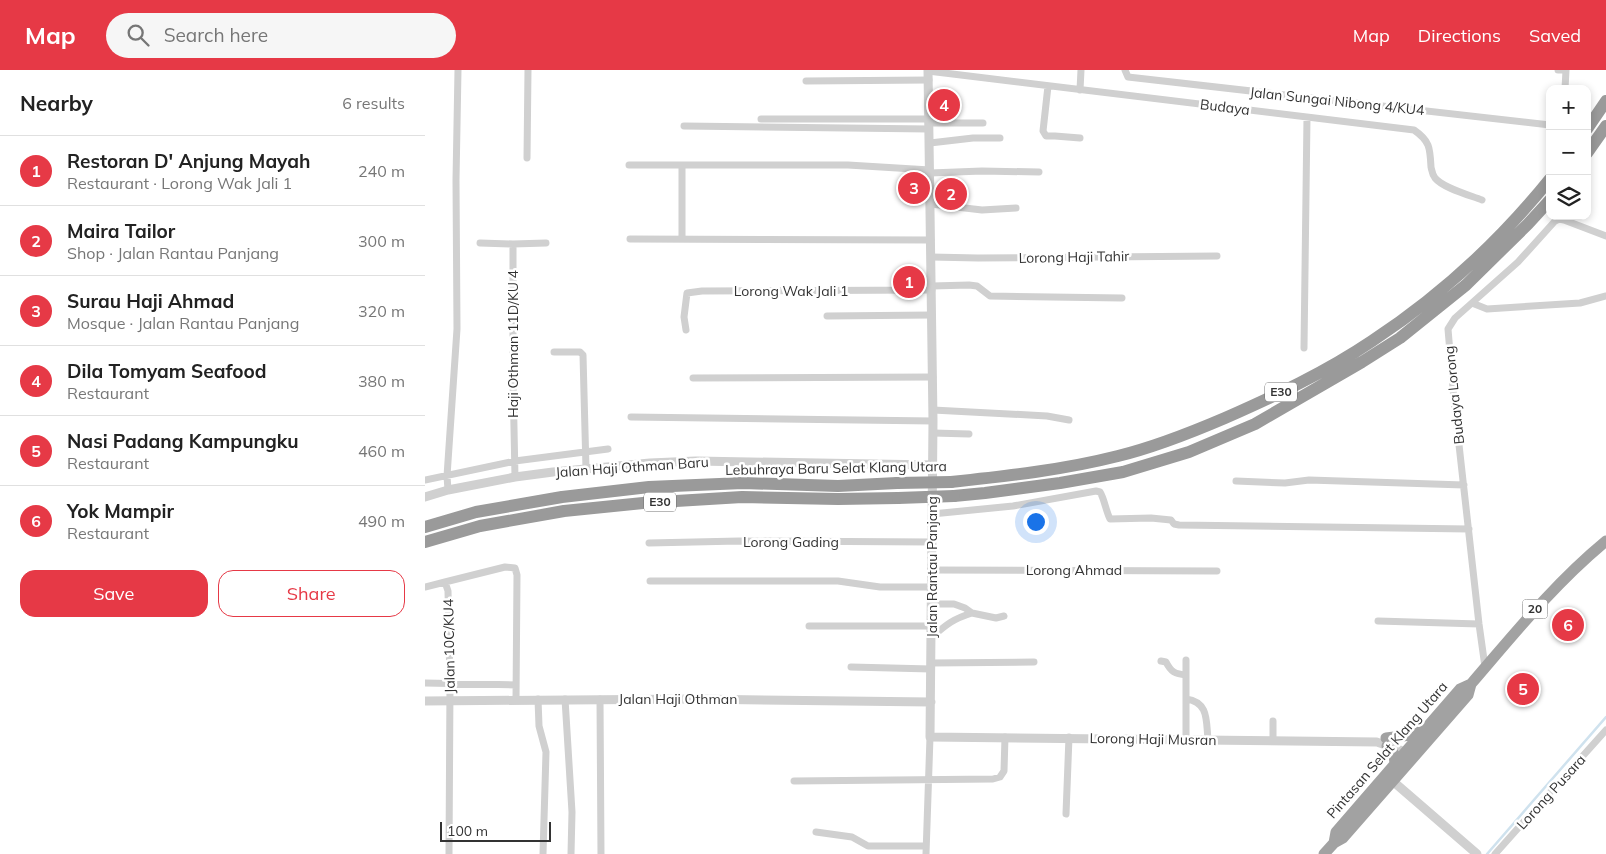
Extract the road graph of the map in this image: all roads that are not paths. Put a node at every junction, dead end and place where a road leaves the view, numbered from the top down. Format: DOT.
graph roads {
  1 [pos="458,70"];
  2 [pos="528,70"];
  3 [pos="1081,70"];
  4 [pos="1558,70"];
  5 [pos="1566,70"];
  6 [pos="1126,72"];
  7 [pos="928,74"];
  8 [pos="806,81"];
  9 [pos="1565,85"];
  10 [pos="1048,86"];
  11 [pos="1080,90"];
  12 [pos="1606,101"];
  13 [pos="1307,117"];
  14 [pos="761,119"];
  15 [pos="929,123"];
  16 [pos="983,123"];
  17 [pos="1591,123"];
  18 [pos="1546,125"];
  19 [pos="684,126"];
  20 [pos="1606,126"];
  21 [pos="1000,138"];
  22 [pos="1081,138"];
  23 [pos="930,143"];
  24 [pos="1591,147"];
  25 [pos="527,158"];
  26 [pos="629,165"];
  27 [pos="682,165"];
  28 [pos="930,172"];
  29 [pos="1039,172"];
  30 [pos="1546,183"];
  31 [pos="1481,200"];
  32 [pos="931,204"];
  33 [pos="1546,204"];
  34 [pos="1016,208"];
  35 [pos="1606,236"];
  36 [pos="630,239"];
  37 [pos="682,239"];
  38 [pos="931,240"];
  39 [pos="546,243"];
  40 [pos="480,244"];
  41 [pos="513,244"];
  42 [pos="1217,256"];
  43 [pos="931,257"];
  44 [pos="932,288"];
  45 [pos="1606,296"];
  46 [pos="1122,298"];
  47 [pos="1472,303"];
  48 [pos="932,315"];
  49 [pos="827,316"];
  50 [pos="686,330"];
  51 [pos="1304,348"];
  52 [pos="554,352"];
  53 [pos="933,377"];
  54 [pos="693,378"];
  55 [pos="933,410"];
  56 [pos="631,417"];
  57 [pos="1069,420"];
  58 [pos="933,421"];
  59 [pos="933,434"];
  60 [pos="969,434"];
  61 [pos="608,449"];
  62 [pos="585,451"];
  63 [pos="515,461"];
  64 [pos="932,465"];
  65 [pos="587,469"];
  66 [pos="447,476"];
  67 [pos="515,478"];
  68 [pos="425,480"];
  69 [pos="1237,481"];
  70 [pos="1464,485"];
  71 [pos="449,490"];
  72 [pos="425,497"];
  73 [pos="932,514"];
  74 [pos="425,527"];
  75 [pos="1469,529"];
  76 [pos="1606,541"];
  77 [pos="425,542"];
  78 [pos="932,542"];
  79 [pos="649,543"];
  80 [pos="932,570"];
  81 [pos="1217,570"];
  82 [pos="650,581"];
  83 [pos="445,582"];
  84 [pos="425,587"];
  85 [pos="932,587"];
  86 [pos="932,604"];
  87 [pos="973,613"];
  88 [pos="1004,616"];
  89 [pos="1378,621"];
  90 [pos="1479,624"];
  91 [pos="809,626"];
  92 [pos="931,626"];
  93 [pos="932,637"];
  94 [pos="1186,660"];
  95 [pos="1161,661"];
  96 [pos="1034,662"];
  97 [pos="931,666"];
  98 [pos="1485,667"];
  99 [pos="851,668"];
  100 [pos="1186,675"];
  101 [pos="425,683"];
  102 [pos="450,684"];
  103 [pos="1471,684"];
  104 [pos="516,685"];
  105 [pos="538,699"];
  106 [pos="565,699"];
  107 [pos="600,699"];
  108 [pos="1186,699"];
  109 [pos="450,700"];
  110 [pos="516,700"];
  111 [pos="425,701"];
  112 [pos="931,702"];
  113 [pos="1273,722"];
  114 [pos="1426,728"];
  115 [pos="1606,730"];
  116 [pos="930,737"];
  117 [pos="1005,737"];
  118 [pos="1069,738"];
  119 [pos="1186,739"];
  120 [pos="1207,739"];
  121 [pos="1273,740"];
  122 [pos="1383,742"];
  123 [pos="1411,752"];
  124 [pos="1395,764"];
  125 [pos="1389,778"];
  126 [pos="927,780"];
  127 [pos="794,781"];
  128 [pos="1066,814"];
  129 [pos="816,832"];
  130 [pos="926,850"];
  131 [pos="449,854"];
  132 [pos="543,854"];
  133 [pos="571,854"];
  134 [pos="601,854"];
  135 [pos="1324,854"];
  136 [pos="1477,854"];
  137 [pos="1495,854"];
  1 -- 66 [label="street"];
  2 -- 25 [label="street"];
  3 -- 11 [label="street"];
  4 -- 5 [label="street"];
  5 -- 9 [label="street"];
  6 -- 18 [label="street, Jalan Sungai Nibong 4/KU4"];
  7 -- 8 [label="street, Budaya"];
  7 -- 10 [label="street, Budaya"];
  7 -- 15 [label="street, Jalan Rantau Panjang"];
  10 -- 11 [label="street, Budaya"];
  10 -- 22 [label="street"];
  11 -- 13 [label="street, Budaya"];
  12 -- 17 [label="highway"];
  13 -- 31 [label="street, Budaya"];
  13 -- 51 [label="street"];
  14 -- 15 [label="street"];
  15 -- 16 [label="street"];
  15 -- 19 [label="street"];
  15 -- 23 [label="street, Jalan Rantau Panjang"];
  20 -- 24 [label="highway"];
  21 -- 23 [label="street"];
  23 -- 28 [label="street, Jalan Rantau Panjang"];
  26 -- 27 [label="street"];
  27 -- 28 [label="street"];
  27 -- 37 [label="street"];
  28 -- 29 [label="street"];
  28 -- 32 [label="street, Jalan Rantau Panjang"];
  30 -- 74 [label="highway, Lebuhraya Baru Selat Klang Utara / E30, bridge"];
  32 -- 34 [label="street"];
  32 -- 38 [label="street, Jalan Rantau Panjang"];
  33 -- 77 [label="highway, Lebuhraya Baru Selat Klang Utara / E30, bridge"];
  35 -- 47 [label="street, Budaya Lorong"];
  36 -- 37 [label="street"];
  37 -- 38 [label="street"];
  38 -- 43 [label="street, Jalan Rantau Panjang"];
  39 -- 41 [label="street"];
  40 -- 41 [label="street"];
  41 -- 63 [label="street, Haji Othman 11D/KU 4"];
  42 -- 43 [label="street, Lorong Haji Tahir"];
  43 -- 44 [label="street, Jalan Rantau Panjang"];
  44 -- 46 [label="street"];
  44 -- 48 [label="street, Jalan Rantau Panjang"];
  44 -- 50 [label="street, Lorong Wak Jali 1"];
  45 -- 47 [label="street"];
  47 -- 70 [label="street, Budaya Lorong"];
  48 -- 49 [label="street"];
  48 -- 53 [label="street, Jalan Rantau Panjang"];
  52 -- 62 [label="street"];
  53 -- 54 [label="street"];
  53 -- 55 [label="street, Jalan Rantau Panjang"];
  55 -- 57 [label="street"];
  55 -- 58 [label="street, Jalan Rantau Panjang"];
  56 -- 58 [label="street"];
  58 -- 59 [label="street, Jalan Rantau Panjang"];
  59 -- 60 [label="street"];
  59 -- 64 [label="street, Jalan Rantau Panjang"];
  61 -- 62 [label="street"];
  62 -- 63 [label="street"];
  62 -- 65 [label="street"];
  63 -- 66 [label="street"];
  63 -- 67 [label="street, Haji Othman 11D/KU 4"];
  64 -- 65 [label="street, Jalan Haji Othman Baru"];
  64 -- 73 [label="street, Jalan Rantau Panjang"];
  65 -- 67 [label="street, Jalan Haji Othman Baru"];
  66 -- 68 [label="street"];
  66 -- 71 [label="street"];
  67 -- 71 [label="street, Jalan Haji Othman Baru"];
  69 -- 70 [label="street"];
  70 -- 75 [label="street, Budaya Lorong"];
  71 -- 72 [label="street, Jalan Haji Othman Baru"];
  73 -- 75 [label="street"];
  73 -- 78 [label="street, Jalan Rantau Panjang"];
  75 -- 90 [label="street, Budaya Lorong"];
  76 -- 98 [label="highway, Pintasan Selat Klang Utara / 20"];
  78 -- 79 [label="street, Lorong Gading"];
  78 -- 80 [label="street, Jalan Rantau Panjang"];
  80 -- 81 [label="street, Lorong Ahmad"];
  80 -- 85 [label="street, Jalan Rantau Panjang"];
  82 -- 85 [label="street"];
  83 -- 84 [label="street, Jalan 10C/KU4"];
  83 -- 102 [label="street, Jalan 10C/KU4"];
  83 -- 104 [label="street"];
  85 -- 86 [label="street, Jalan Rantau Panjang"];
  86 -- 87 [label="street"];
  86 -- 92 [label="street, Jalan Rantau Panjang"];
  87 -- 88 [label="street"];
  87 -- 93 [label="street"];
  89 -- 90 [label="street"];
  90 -- 98 [label="street, Budaya Lorong"];
  91 -- 92 [label="street"];
  92 -- 93 [label="street, Jalan Rantau Panjang"];
  93 -- 97 [label="street, Jalan Rantau Panjang"];
  94 -- 100 [label="street"];
  95 -- 100 [label="street"];
  96 -- 97 [label="street"];
  97 -- 99 [label="street"];
  97 -- 112 [label="street, Jalan Rantau Panjang"];
  98 -- 103 [label="highway, Pintasan Selat Klang Utara / 20"];
  100 -- 108 [label="street"];
  101 -- 102 [label="street"];
  102 -- 104 [label="street"];
  102 -- 109 [label="street, Jalan 10C/KU4"];
  103 -- 114 [label="highway, Pintasan Selat Klang Utara / 20"];
  103 -- 123 [label="highway, Pintasan Selat Klang Utara / 20"];
  104 -- 110 [label="street"];
  105 -- 106 [label="street, Jalan Haji Othman"];
  105 -- 110 [label="street, Jalan Haji Othman"];
  105 -- 132 [label="street"];
  106 -- 107 [label="street, Jalan Haji Othman"];
  106 -- 133 [label="street"];
  107 -- 112 [label="street, Jalan Haji Othman"];
  107 -- 134 [label="street"];
  108 -- 119 [label="street"];
  108 -- 120 [label="street"];
  109 -- 110 [label="street, Jalan Haji Othman"];
  109 -- 111 [label="street, Jalan Haji Othman"];
  109 -- 131 [label="street, Jalan 10C/KU4"];
  112 -- 116 [label="street, Jalan Rantau Panjang"];
  113 -- 121 [label="street"];
  114 -- 122 [label="highway"];
  114 -- 123 [label="highway, Pintasan Selat Klang Utara / 20"];
  115 -- 137 [label="street, Lorong Pusara"];
  116 -- 117 [label="street, Lorong Haji Musran"];
  116 -- 126 [label="street, Jalan Rantau Panjang"];
  117 -- 118 [label="street, Lorong Haji Musran"];
  117 -- 126 [label="street"];
  118 -- 119 [label="street, Lorong Haji Musran"];
  118 -- 128 [label="street"];
  119 -- 120 [label="street, Lorong Haji Musran"];
  120 -- 121 [label="street, Lorong Haji Musran"];
  121 -- 122 [label="street, Lorong Haji Musran"];
  122 -- 123 [label="street, Lorong Haji Musran"];
  122 -- 124 [label="highway"];
  123 -- 124 [label="highway, Pintasan Selat Klang Utara / 20"];
  123 -- 125 [label="highway, Pintasan Selat Klang Utara / 20"];
  124 -- 125 [label="highway, Pintasan Selat Klang Utara / 20"];
  125 -- 135 [label="highway, Pintasan Selat Klang Utara / 20"];
  125 -- 136 [label="street"];
  126 -- 127 [label="street"];
  126 -- 130 [label="street, Jalan Rantau Panjang"];
  129 -- 130 [label="street"];
}
